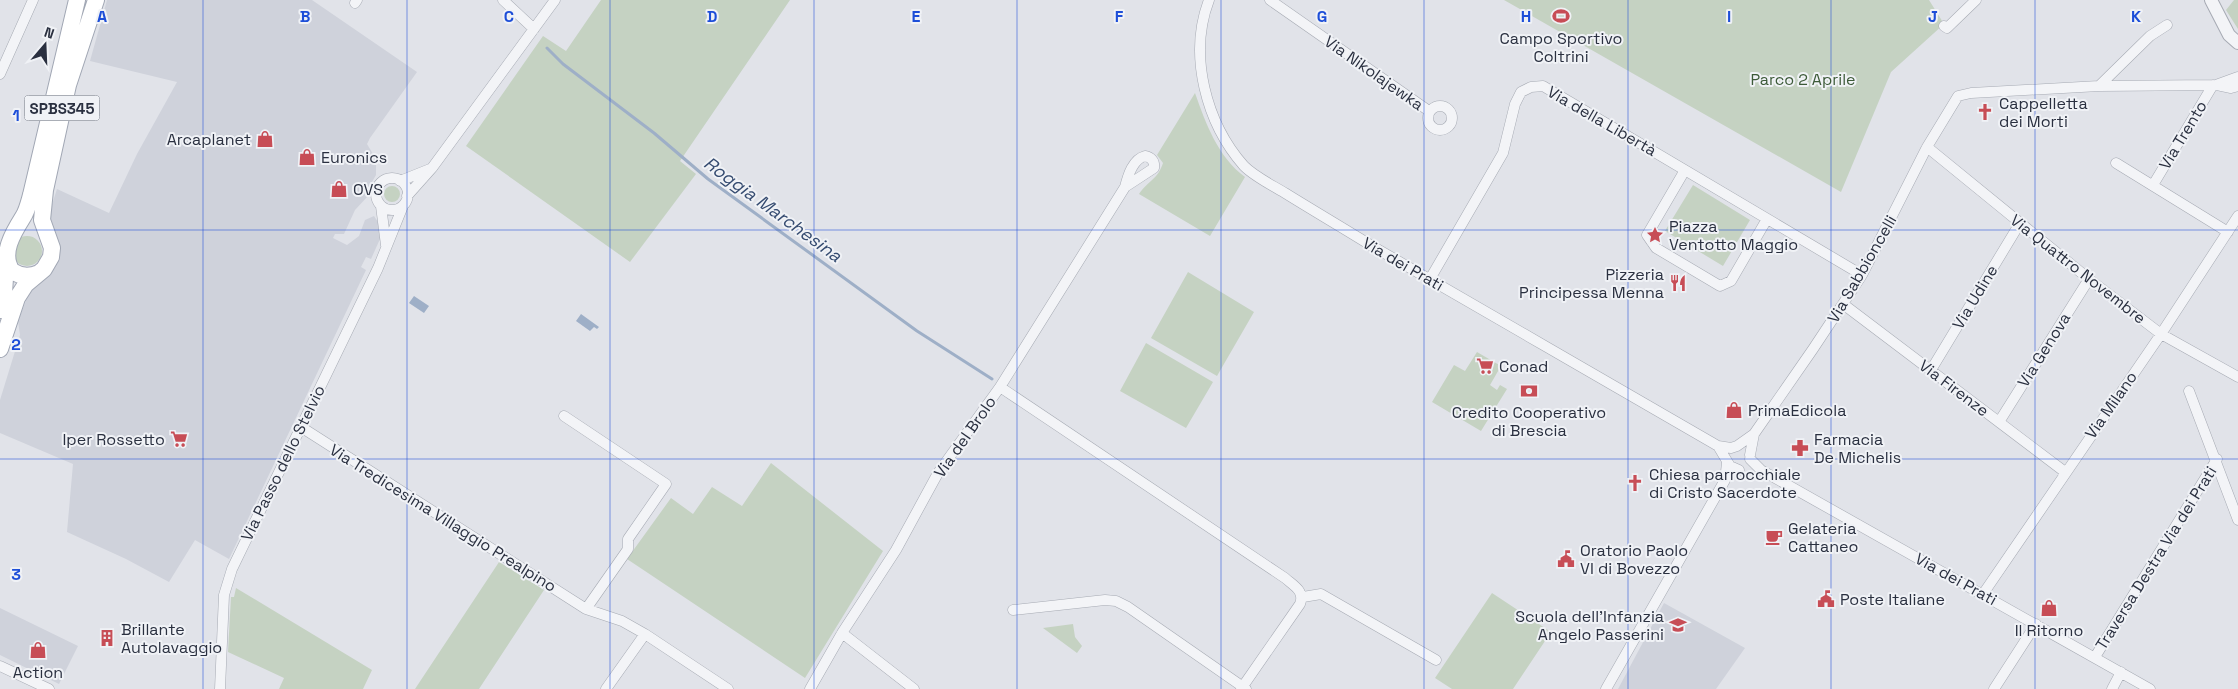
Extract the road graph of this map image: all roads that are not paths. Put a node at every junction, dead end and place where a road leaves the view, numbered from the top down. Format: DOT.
graph roads {
  1 [pos="33,0"];
  2 [pos="76,0"];
  3 [pos="96,0"];
  4 [pos="503,0"];
  5 [pos="555,0"];
  6 [pos="1209,0"];
  7 [pos="1270,0"];
  8 [pos="1976,0"];
  9 [pos="2211,0"];
  10 [pos="2167,25"];
  11 [pos="1944,26"];
  12 [pos="534,29"];
  13 [pos="2234,39"];
  14 [pos="2238,55"];
  15 [pos="0,74"];
  16 [pos="2238,77"];
  17 [pos="2215,85"];
  18 [pos="2099,86"];
  19 [pos="2238,86"];
  20 [pos="1429,111"];
  21 [pos="1927,148"];
  22 [pos="2116,163"];
  23 [pos="432,168"];
  24 [pos="1685,170"];
  25 [pos="400,181"];
  26 [pos="1124,186"];
  27 [pos="2153,186"];
  28 [pos="408,196"];
  29 [pos="381,206"];
  30 [pos="402,206"];
  31 [pos="2238,216"];
  32 [pos="1767,219"];
  33 [pos="2020,223"];
  34 [pos="2228,232"];
  35 [pos="12,233"];
  36 [pos="49,240"];
  37 [pos="386,248"];
  38 [pos="6,263"];
  39 [pos="40,273"];
  40 [pos="1862,275"];
  41 [pos="1430,279"];
  42 [pos="2089,279"];
  43 [pos="1843,304"];
  44 [pos="0,310"];
  45 [pos="2161,334"];
  46 [pos="0,349"];
  47 [pos="1931,370"];
  48 [pos="2238,377"];
  49 [pos="1000,387"];
  50 [pos="2189,390"];
  51 [pos="564,416"];
  52 [pos="1999,422"];
  53 [pos="301,428"];
  54 [pos="1754,434"];
  55 [pos="1718,446"];
  56 [pos="1734,447"];
  57 [pos="2217,459"];
  58 [pos="1727,460"];
  59 [pos="1746,463"];
  60 [pos="2065,472"];
  61 [pos="1725,480"];
  62 [pos="2238,520"];
  63 [pos="1983,594"];
  64 [pos="1301,601"];
  65 [pos="586,609"];
  66 [pos="1013,610"];
  67 [pos="2036,624"];
  68 [pos="842,633"];
  69 [pos="645,634"];
  70 [pos="2095,656"];
  71 [pos="1436,660"];
  72 [pos="0,666"];
  73 [pos="2121,672"];
  74 [pos="714,685"];
  75 [pos="1244,688"];
  76 [pos="49,689"];
  77 [pos="220,689"];
  78 [pos="606,689"];
  79 [pos="728,689"];
  80 [pos="810,689"];
  81 [pos="914,689"];
  82 [pos="1606,689"];
  83 [pos="1994,689"];
  84 [pos="2112,689"];
  85 [pos="2150,689"];
  1 -- 15 [label="street"];
  2 -- 35 [label="main road, SPBS345"];
  3 -- 36 [label="main road, SPBS345"];
  4 -- 12 [label="street"];
  5 -- 12 [label="street, Via Passo dello Stelvio"];
  6 -- 41 [label="street, Via dei Prati"];
  7 -- 20 [label="street, Via Nikolajewka"];
  8 -- 11 [label="street"];
  9 -- 13 [label="street"];
  10 -- 18 [label="street"];
  12 -- 23 [label="street, Via Passo dello Stelvio"];
  13 -- 14 [label="street"];
  16 -- 17 [label="street"];
  17 -- 18 [label="street"];
  17 -- 19 [label="street"];
  17 -- 27 [label="street, Via Trento"];
  18 -- 21 [label="street, Via Sabbioncelli"];
  21 -- 33 [label="street, Via Quattro Novembre"];
  21 -- 40 [label="street, Via Sabbioncelli"];
  22 -- 27 [label="street, Via Trento"];
  23 -- 25 [label="street"];
  23 -- 28 [label="street, Via Passo dello Stelvio"];
  24 -- 32 [label="street, Via della Libertà"];
  24 -- 32 [label="street"];
  24 -- 41 [label="street, Via della Libertà"];
  25 -- 28 [label="street"];
  25 -- 29 [label="street"];
  26 -- 49 [label="street, Via del Brolo"];
  27 -- 34 [label="street, Via Trento"];
  28 -- 30 [label="street, Via Passo dello Stelvio"];
  29 -- 30 [label="street"];
  29 -- 37 [label="street"];
  30 -- 37 [label="street, Via Passo dello Stelvio"];
  31 -- 34 [label="street, Via Milano"];
  32 -- 40 [label="street, Via della Libertà"];
  33 -- 42 [label="street, Via Quattro Novembre"];
  33 -- 47 [label="street, Via Udine"];
  34 -- 45 [label="street, Via Milano"];
  35 -- 36 [label="main road"];
  35 -- 38 [label="main road, SPBS345"];
  36 -- 39 [label="main road, SPBS345"];
  37 -- 53 [label="street, Via Passo dello Stelvio"];
  38 -- 39 [label="main road"];
  38 -- 44 [label="main road, SPBS345"];
  39 -- 46 [label="main road, SPBS345"];
  40 -- 43 [label="street, Via Sabbioncelli"];
  41 -- 55 [label="street, Via dei Prati"];
  42 -- 45 [label="street, Via Quattro Novembre"];
  42 -- 52 [label="street, Via Genova"];
  43 -- 47 [label="street, Via Firenze"];
  43 -- 54 [label="street, Via Sabbioncelli"];
  45 -- 48 [label="street, Via Quattro Novembre"];
  45 -- 60 [label="street, Via Milano"];
  47 -- 52 [label="street, Via Firenze"];
  49 -- 64 [label="street"];
  49 -- 68 [label="street, Via del Brolo"];
  50 -- 57 [label="street"];
  51 -- 65 [label="street"];
  52 -- 60 [label="street, Via Firenze"];
  53 -- 65 [label="street, Via Tredicesima Villaggio Prealpino"];
  53 -- 77 [label="street, Via Passo dello Stelvio"];
  54 -- 56 [label="street, Via Sabbioncelli"];
  54 -- 59 [label="street, Via Sabbioncelli"];
  55 -- 56 [label="street, Via dei Prati"];
  55 -- 58 [label="street, Via dei Prati"];
  56 -- 58 [label="street"];
  56 -- 59 [label="street, Via dei Prati"];
  57 -- 62 [label="street"];
  57 -- 70 [label="street, Traversa Destra Via dei Prati"];
  58 -- 59 [label="street, Via dei Prati"];
  58 -- 61 [label="street"];
  59 -- 61 [label="street"];
  59 -- 63 [label="street, Via dei Prati"];
  60 -- 63 [label="street, Via Milano"];
  61 -- 82 [label="street"];
  63 -- 67 [label="street, Via dei Prati"];
  64 -- 71 [label="street"];
  64 -- 75 [label="street"];
  65 -- 69 [label="street, Via Tredicesima Villaggio Prealpino"];
  66 -- 75 [label="street"];
  67 -- 70 [label="street, Via dei Prati"];
  67 -- 83 [label="street"];
  68 -- 80 [label="street, Via del Brolo"];
  68 -- 81 [label="street"];
  69 -- 74 [label="street, Via Tredicesima Villaggio Prealpino"];
  69 -- 78 [label="street"];
  70 -- 73 [label="street, Via dei Prati"];
  72 -- 76 [label="street"];
  73 -- 84 [label="street"];
  73 -- 85 [label="street, Via dei Prati"];
  74 -- 79 [label="street, Via Tredicesima Villaggio Prealpino"];
}
